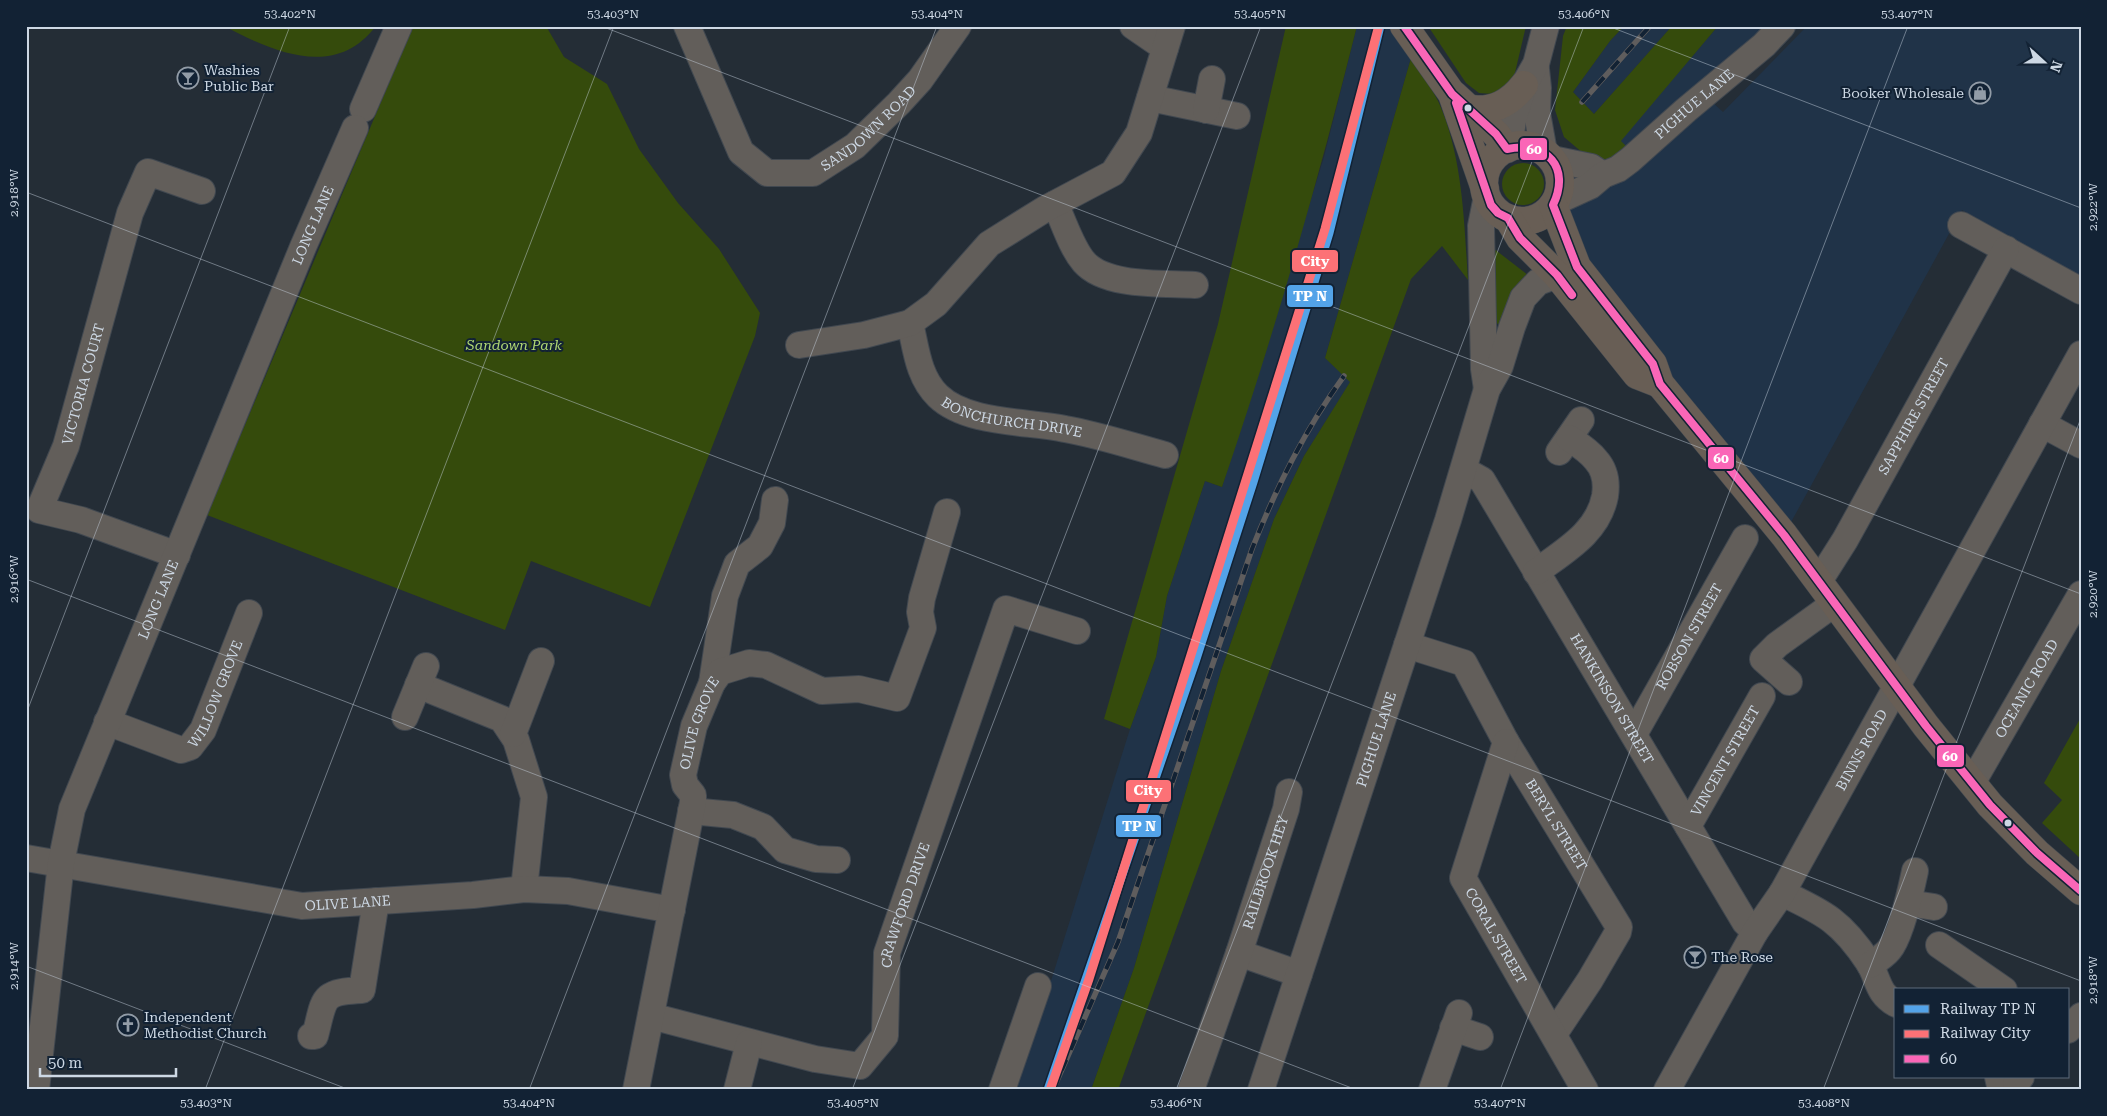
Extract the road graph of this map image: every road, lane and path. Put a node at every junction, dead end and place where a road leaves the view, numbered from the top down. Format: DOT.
graph roads {
  1 [pos="398,26"];
  2 [pos="687,26"];
  3 [pos="958,26"];
  4 [pos="1133,26"];
  5 [pos="1546,26"];
  6 [pos="1782,26"];
  7 [pos="1412,36"];
  8 [pos="1169,37"];
  9 [pos="1530,74"];
  10 [pos="1212,79"];
  11 [pos="1150,98"];
  12 [pos="1461,101"];
  13 [pos="1206,110"];
  14 [pos="1237,116"];
  15 [pos="1508,148"];
  16 [pos="1548,156"];
  17 [pos="1603,176"];
  18 [pos="202,190"];
  19 [pos="1486,193"];
  20 [pos="1554,203"];
  21 [pos="1055,204"];
  22 [pos="1508,218"];
  23 [pos="1961,225"];
  24 [pos="2006,249"];
  25 [pos="1557,275"];
  26 [pos="1188,278"];
  27 [pos="2081,291"];
  28 [pos="910,322"];
  29 [pos="799,345"];
  30 [pos="2081,354"];
  31 [pos="1660,384"];
  32 [pos="1487,389"];
  33 [pos="2042,424"];
  34 [pos="1569,437"];
  35 [pos="2081,445"];
  36 [pos="1165,455"];
  37 [pos="1464,470"];
  38 [pos="775,500"];
  39 [pos="949,512"];
  40 [pos="1745,538"];
  41 [pos="177,555"];
  42 [pos="1536,572"];
  43 [pos="1819,581"];
  44 [pos="2081,594"];
  45 [pos="1835,604"];
  46 [pos="249,613"];
  47 [pos="1077,631"];
  48 [pos="1407,645"];
  49 [pos="541,661"];
  50 [pos="712,682"];
  51 [pos="1789,682"];
  52 [pos="1897,687"];
  53 [pos="1762,696"];
  54 [pos="405,717"];
  55 [pos="107,722"];
  56 [pos="513,734"];
  57 [pos="1634,734"];
  58 [pos="1506,742"];
  59 [pos="1972,783"];
  60 [pos="1289,792"];
  61 [pos="691,812"];
  62 [pos="1688,826"];
  63 [pos="26,858"];
  64 [pos="837,861"];
  65 [pos="60,863"];
  66 [pos="1916,871"];
  67 [pos="524,889"];
  68 [pos="2081,891"];
  69 [pos="1782,893"];
  70 [pos="376,900"];
  71 [pos="1908,903"];
  72 [pos="1934,907"];
  73 [pos="672,910"];
  74 [pos="1755,932"];
  75 [pos="1939,945"];
  76 [pos="1239,953"];
  77 [pos="1870,965"];
  78 [pos="1299,974"];
  79 [pos="1038,986"];
  80 [pos="2001,988"];
  81 [pos="1894,1003"];
  82 [pos="651,1016"];
  83 [pos="1554,1034"];
  84 [pos="311,1036"];
  85 [pos="1480,1037"];
  86 [pos="749,1042"];
  87 [pos="36,1090"];
  88 [pos="636,1090"];
  89 [pos="737,1090"];
  90 [pos="1002,1090"];
  91 [pos="1192,1090"];
  92 [pos="1261,1090"];
  93 [pos="1432,1090"];
  94 [pos="1585,1090"];
  95 [pos="1667,1090"];
  1 -- 41 [label="street, LONG LANE"];
  2 -- 3 [label="street, SANDOWN ROAD"];
  4 -- 8 [label="street"];
  5 -- 9 [label="street"];
  6 -- 17 [label="street, PIGHUE LANE"];
  7 -- 12 [label="main road"];
  8 -- 11 [label="street"];
  9 -- 12 [label="main road"];
  9 -- 15 [label="street"];
  9 -- 16 [label="street"];
  10 -- 13 [label="street"];
  11 -- 13 [label="street"];
  11 -- 21 [label="street"];
  12 -- 15 [label="main road"];
  12 -- 19 [label="main road"];
  13 -- 14 [label="street"];
  15 -- 16 [label="main road"];
  15 -- 19 [label="main road"];
  16 -- 17 [label="street"];
  16 -- 20 [label="main road"];
  17 -- 20 [label="street, PIGHUE LANE"];
  18 -- 41 [label="street, VICTORIA COURT"];
  19 -- 22 [label="main road"];
  19 -- 32 [label="street, PIGHUE LANE"];
  20 -- 22 [label="main road"];
  20 -- 31 [label="main road"];
  21 -- 26 [label="street"];
  21 -- 28 [label="street"];
  22 -- 25 [label="main road"];
  23 -- 24 [label="street"];
  24 -- 27 [label="street"];
  24 -- 43 [label="street, SAPPHIRE STREET"];
  25 -- 31 [label="main road"];
  25 -- 32 [label="street, PIGHUE LANE"];
  28 -- 29 [label="street"];
  28 -- 36 [label="street, BONCHURCH DRIVE"];
  30 -- 33 [label="street, BINNS ROAD"];
  31 -- 43 [label="main road"];
  32 -- 37 [label="street, PIGHUE LANE"];
  33 -- 35 [label="street"];
  33 -- 52 [label="street, BINNS ROAD"];
  34 -- 42 [label="street"];
  37 -- 42 [label="street, HANKINSON STREET"];
  37 -- 48 [label="street, PIGHUE LANE"];
  38 -- 50 [label="street"];
  39 -- 50 [label="street, OLIVE GROVE"];
  40 -- 57 [label="street, ROBSON STREET"];
  41 -- 55 [label="street, LONG LANE"];
  42 -- 57 [label="street, HANKINSON STREET"];
  43 -- 45 [label="main road"];
  44 -- 59 [label="street, OCEANIC ROAD"];
  45 -- 51 [label="street"];
  45 -- 52 [label="main road"];
  46 -- 55 [label="street, WILLOW GROVE"];
  47 -- 86 [label="street, CRAWFORD DRIVE"];
  48 -- 58 [label="street, BERYL STREET"];
  48 -- 78 [label="street, PIGHUE LANE"];
  49 -- 56 [label="street"];
  50 -- 61 [label="street, OLIVE GROVE"];
  52 -- 59 [label="main road"];
  52 -- 69 [label="street, BINNS ROAD"];
  53 -- 62 [label="street, VINCENT STREET"];
  54 -- 56 [label="street"];
  55 -- 65 [label="street, LONG LANE"];
  56 -- 67 [label="street"];
  57 -- 62 [label="street, HANKINSON STREET"];
  58 -- 83 [label="street, CORAL STREET"];
  58 -- 83 [label="street, BERYL STREET"];
  59 -- 68 [label="main road"];
  60 -- 76 [label="street, RAILBROOK HEY"];
  61 -- 64 [label="street"];
  61 -- 73 [label="street, OLIVE GROVE"];
  62 -- 74 [label="street, HANKINSON STREET"];
  63 -- 65 [label="street, OLIVE LANE"];
  65 -- 70 [label="street, OLIVE LANE"];
  65 -- 87 [label="street, LONG LANE"];
  66 -- 71 [label="street"];
  67 -- 70 [label="street, OLIVE LANE"];
  67 -- 73 [label="street, OLIVE LANE"];
  69 -- 74 [label="street, BINNS ROAD"];
  69 -- 77 [label="street"];
  70 -- 84 [label="street"];
  71 -- 72 [label="street"];
  71 -- 77 [label="street"];
  73 -- 82 [label="street, OLIVE GROVE"];
  74 -- 95 [label="street, BINNS ROAD"];
  75 -- 80 [label="street"];
  76 -- 78 [label="street"];
  76 -- 91 [label="street, RAILBROOK HEY"];
  77 -- 81 [label="street"];
  78 -- 92 [label="street, PIGHUE LANE"];
  79 -- 90 [label="street"];
  82 -- 86 [label="street, CRAWFORD DRIVE"];
  82 -- 88 [label="street, OLIVE GROVE"];
  83 -- 94 [label="street, CORAL STREET"];
  85 -- 93 [label="street"];
  86 -- 89 [label="street"];
}
